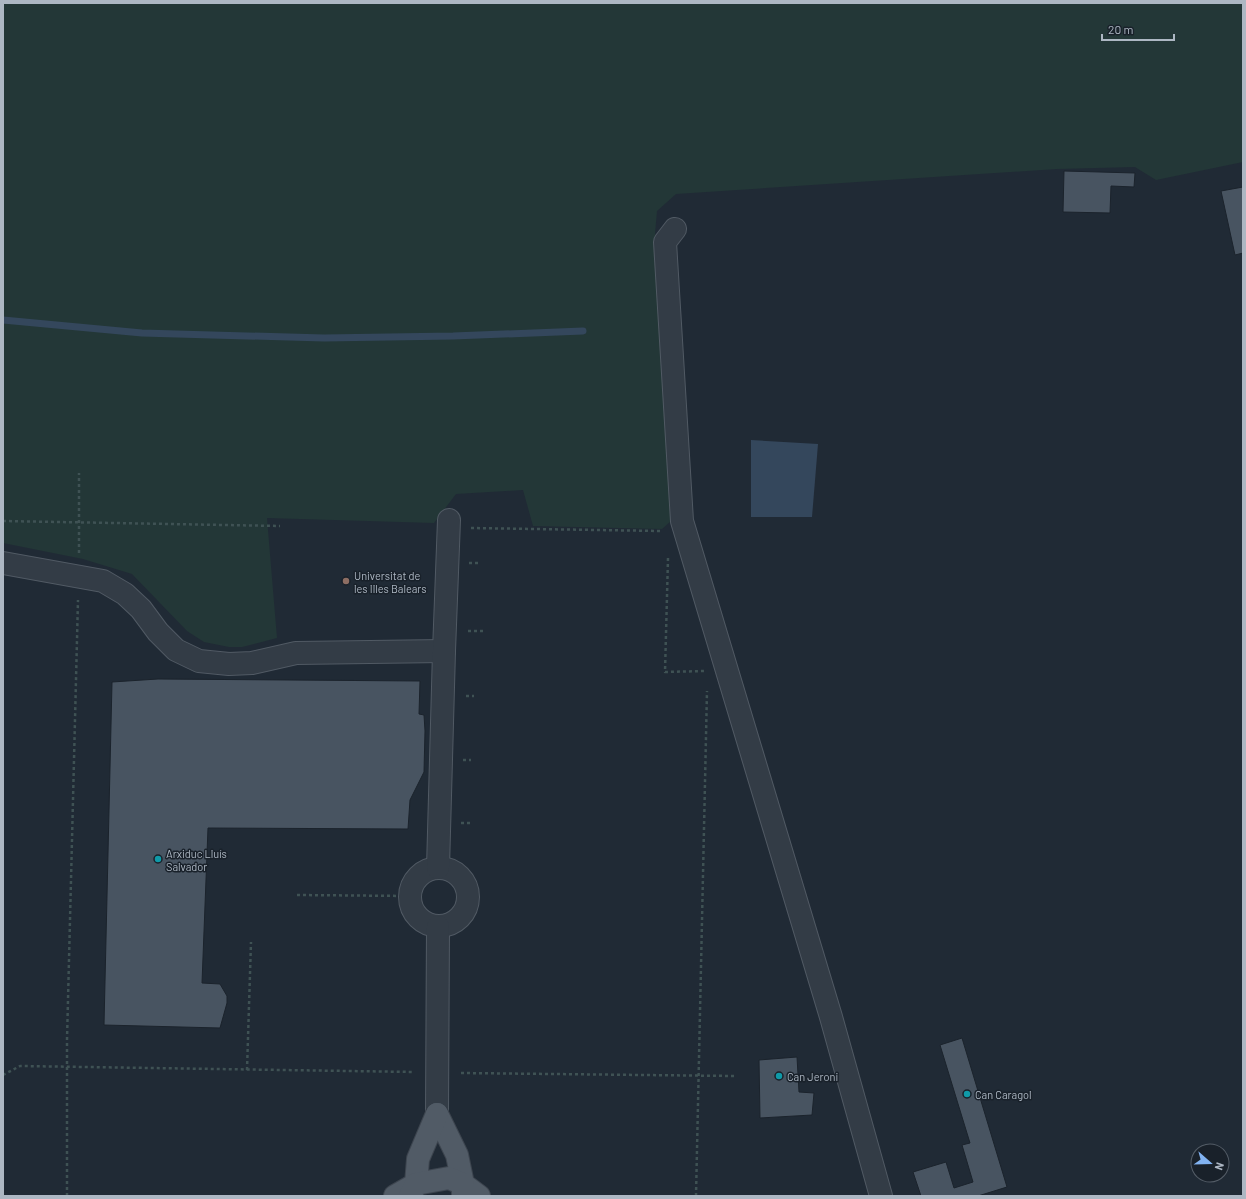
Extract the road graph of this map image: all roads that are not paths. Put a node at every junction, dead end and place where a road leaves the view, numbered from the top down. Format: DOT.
graph roads {
  1 [pos="676,228"];
  2 [pos="449,524"];
  3 [pos="3,563"];
  4 [pos="444,651"];
  5 [pos="438,868"];
  6 [pos="438,927"];
  7 [pos="437,1114"];
  8 [pos="413,1190"];
  9 [pos="468,1192"];
  10 [pos="395,1196"];
  11 [pos="881,1196"];
  1 -- 11 [label="street"];
  2 -- 4 [label="street"];
  3 -- 4 [label="street"];
  4 -- 5 [label="street"];
  5 -- 6 [label="street"];
  5 -- 6 [label="street"];
  6 -- 7 [label="street"];
  7 -- 8 [label="main road"];
  7 -- 9 [label="main road"];
  8 -- 9 [label="main road"];
  8 -- 10 [label="main road"];
}
